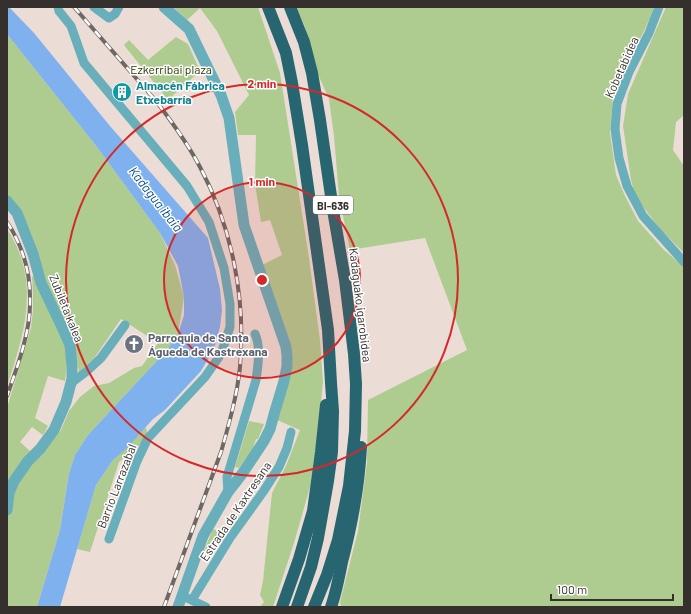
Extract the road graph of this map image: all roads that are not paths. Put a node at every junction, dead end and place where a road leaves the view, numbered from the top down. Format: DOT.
graph roads {
  1 [pos="58,7"];
  2 [pos="94,7"];
  3 [pos="119,7"];
  4 [pos="164,7"];
  5 [pos="268,7"];
  6 [pos="290,7"];
  7 [pos="659,7"];
  8 [pos="7,201"];
  9 [pos="684,262"];
  10 [pos="125,325"];
  11 [pos="255,334"];
  12 [pos="331,383"];
  13 [pos="70,384"];
  14 [pos="356,407"];
  15 [pos="291,432"];
  16 [pos="228,492"];
  17 [pos="7,510"];
  18 [pos="109,539"];
  19 [pos="187,594"];
  20 [pos="178,607"];
  21 [pos="206,607"];
  22 [pos="282,607"];
  23 [pos="297,607"];
  24 [pos="314,607"];
  25 [pos="331,607"];
  1 -- 18 [label="street, Barrio Larrazabal"];
  2 -- 3 [label="street"];
  4 -- 16 [label="street"];
  5 -- 12 [label="highway, BI-636"];
  6 -- 14 [label="highway, Kadaguako igarobidea / BI-636"];
  7 -- 9 [label="street, Kobetabidea"];
  8 -- 13 [label="street, Zubileta kalea"];
  10 -- 13 [label="street"];
  11 -- 16 [label="street, Estrada de Kaxtresana"];
  12 -- 22 [label="highway"];
  12 -- 23 [label="highway, BI-636"];
  13 -- 17 [label="street, Zubileta kalea"];
  14 -- 24 [label="highway, Kadaguako igarobidea / BI-636"];
  14 -- 25 [label="highway"];
  15 -- 19 [label="street, Estrada de Kaxtresana"];
  16 -- 19 [label="street"];
  19 -- 20 [label="street"];
  19 -- 21 [label="street"];
}
